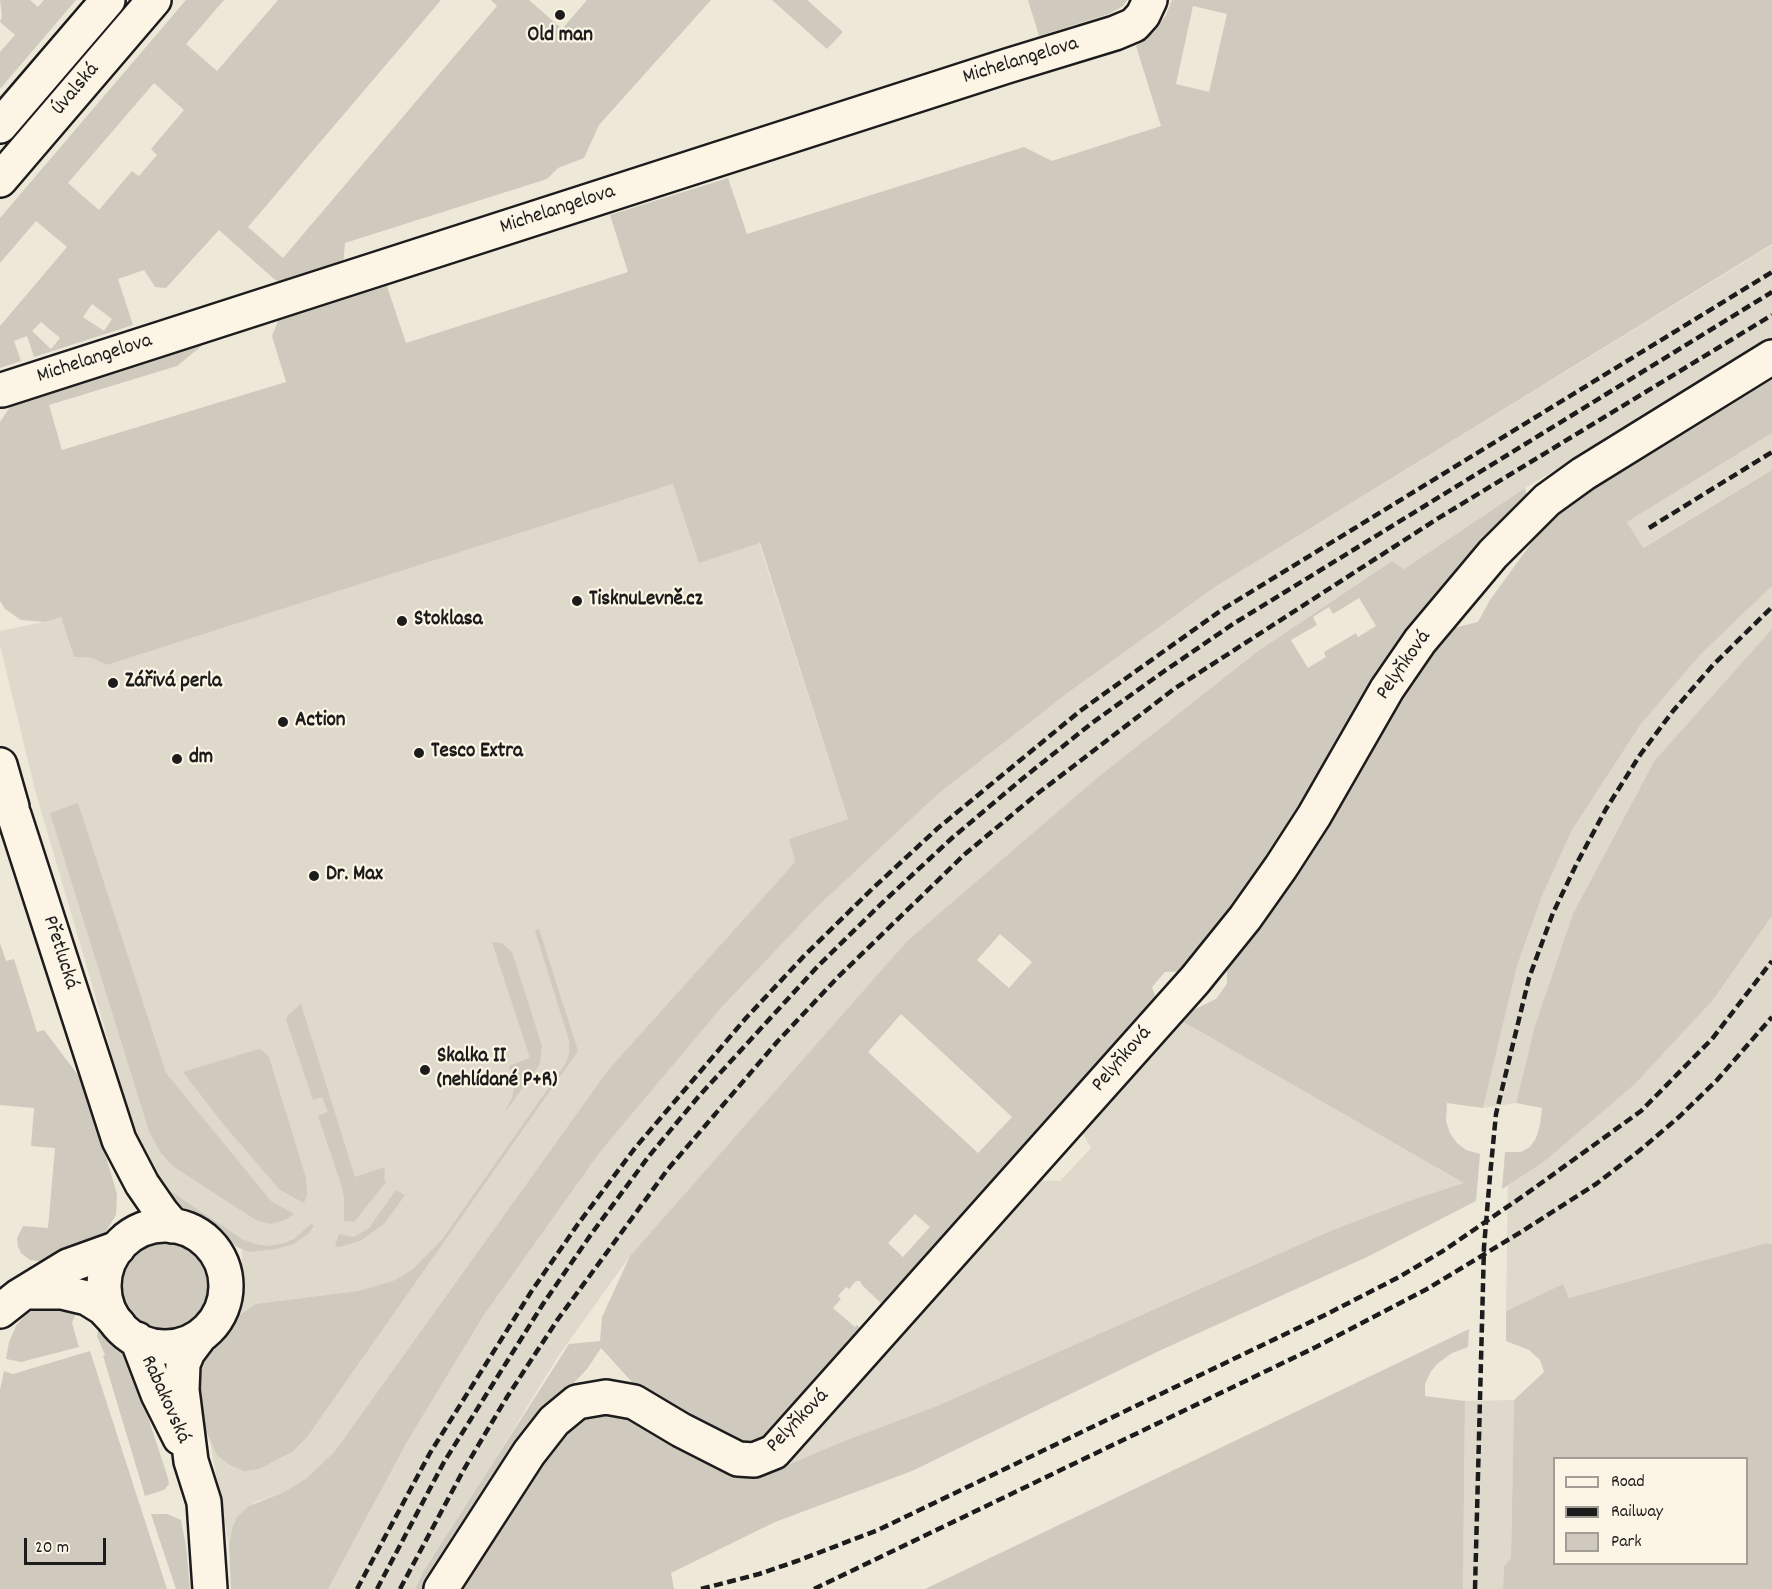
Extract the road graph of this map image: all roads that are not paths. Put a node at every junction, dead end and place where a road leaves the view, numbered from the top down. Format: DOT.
graph roads {
  1 [pos="108,0"];
  2 [pos="154,0"];
  3 [pos="1150,0"];
  4 [pos="0,126"];
  5 [pos="0,180"];
  6 [pos="1772,357"];
  7 [pos="2,390"];
  8 [pos="0,765"];
  9 [pos="119,1140"];
  10 [pos="173,1226"];
  11 [pos="121,1245"];
  12 [pos="26,1292"];
  13 [pos="0,1311"];
  14 [pos="128,1332"];
  15 [pos="200,1336"];
  16 [pos="191,1461"];
  17 [pos="210,1589"];
  18 [pos="441,1589"];
  1 -- 4 [label="street, Úvalská"];
  2 -- 5 [label="street, Úvalská"];
  3 -- 7 [label="street, Michelangelova"];
  6 -- 18 [label="street, Pelyňková"];
  8 -- 9 [label="street, Přetlucká"];
  9 -- 10 [label="street, Přetlucká"];
  9 -- 11 [label="street, Přetlucká"];
  10 -- 11 [label="street"];
  10 -- 15 [label="street"];
  11 -- 12 [label="street"];
  11 -- 14 [label="street, Přetlucká"];
  12 -- 13 [label="street"];
  12 -- 14 [label="street"];
  14 -- 15 [label="street"];
  14 -- 16 [label="street, Rabakovská"];
  15 -- 16 [label="street, Rabakovská"];
  16 -- 17 [label="street, Rabakovská"];
}
